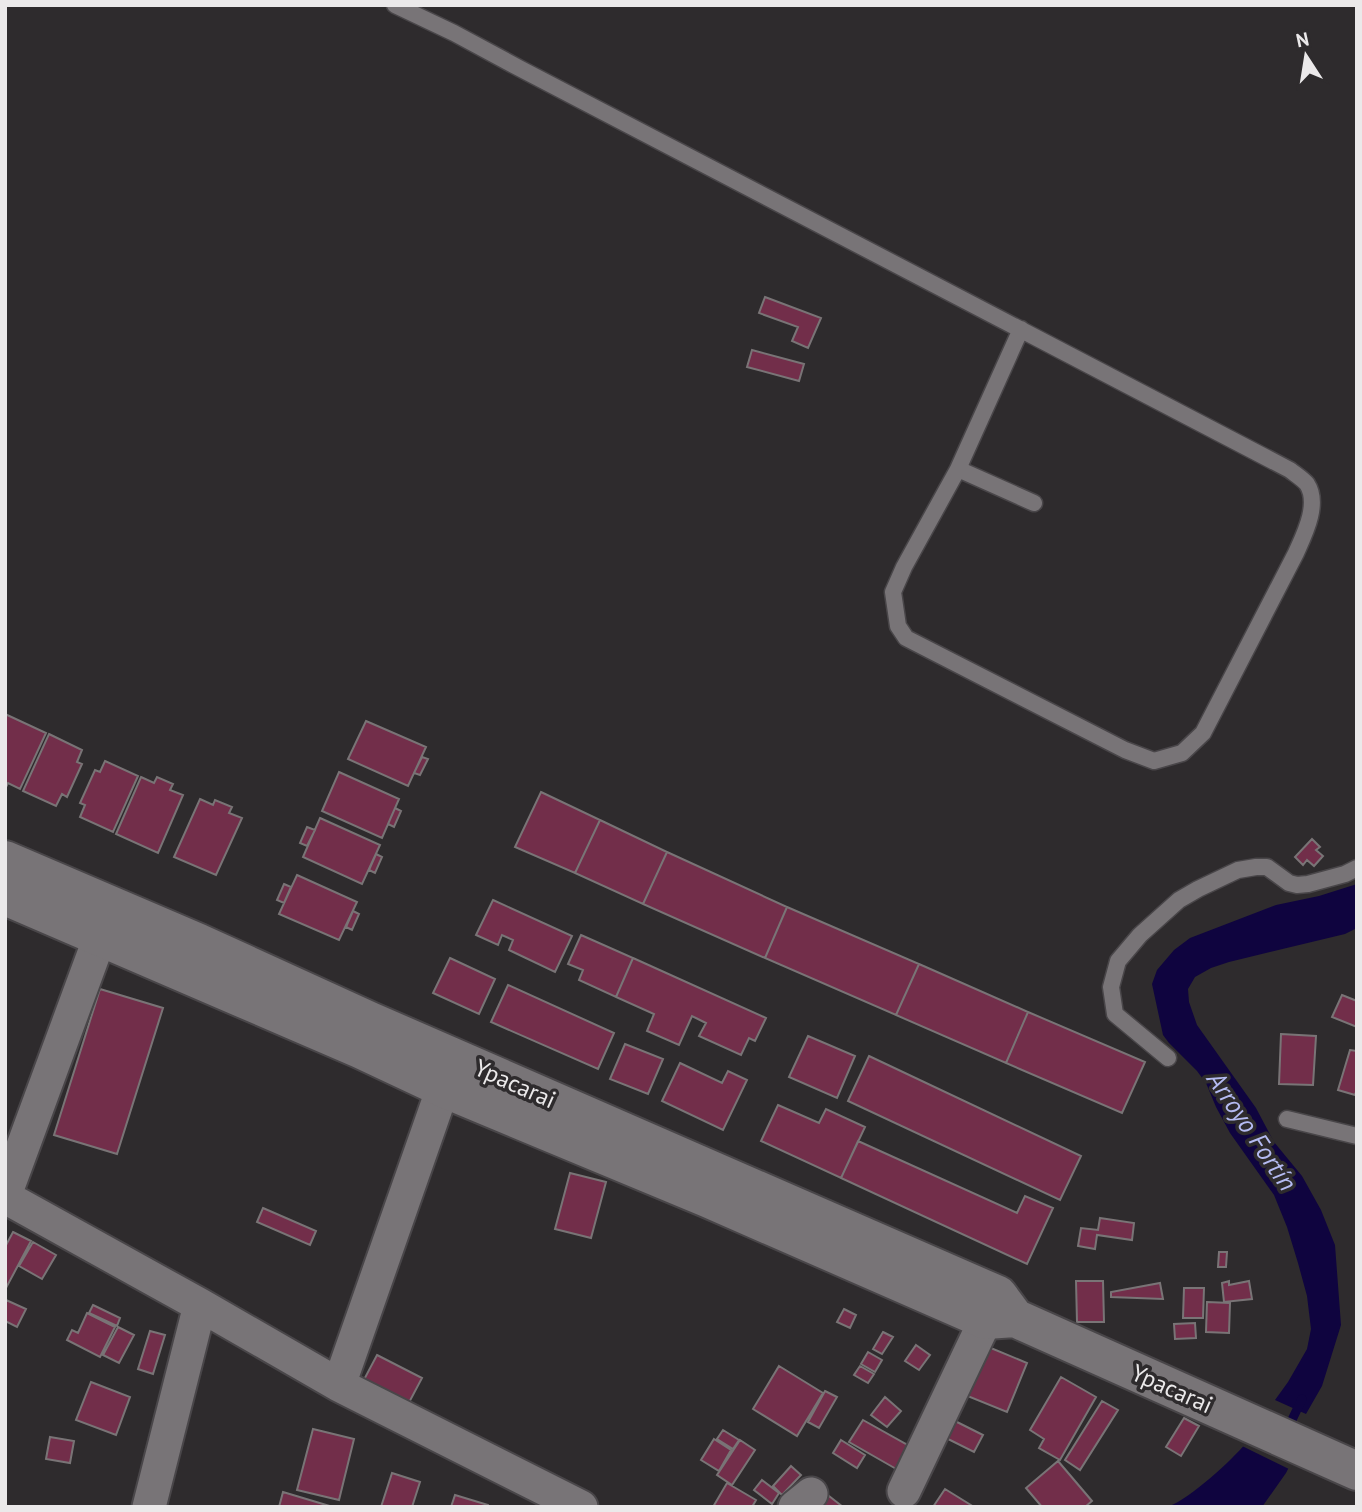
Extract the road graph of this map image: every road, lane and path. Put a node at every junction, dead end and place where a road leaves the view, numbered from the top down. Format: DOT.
graph roads {
  1 [pos="396,5"];
  2 [pos="1021,329"];
  3 [pos="958,469"];
  4 [pos="1034,503"];
  5 [pos="5,860"];
  6 [pos="1357,868"];
  7 [pos="5,896"];
  8 [pos="100,937"];
  9 [pos="365,1035"];
  10 [pos="1168,1058"];
  11 [pos="443,1088"];
  12 [pos="1287,1119"];
  13 [pos="1357,1136"];
  14 [pos="713,1186"];
  15 [pos="5,1196"];
  16 [pos="200,1305"];
  17 [pos="1000,1311"];
  18 [pos="340,1385"];
  19 [pos="1343,1465"];
  20 [pos="904,1491"];
  21 [pos="149,1507"];
  22 [pos="581,1507"];
  1 -- 2 [label="lane"];
  2 -- 3 [label="lane"];
  2 -- 3 [label="lane"];
  3 -- 4 [label="lane"];
  5 -- 9 [label="street, Ypacarai"];
  6 -- 10 [label="lane"];
  7 -- 8 [label="street, Ypacarai"];
  8 -- 9 [label="street, Ypacarai"];
  8 -- 15 [label="street"];
  9 -- 11 [label="street, Ypacarai"];
  9 -- 14 [label="street, Ypacarai"];
  11 -- 14 [label="street, Ypacarai"];
  11 -- 18 [label="street"];
  12 -- 13 [label="lane"];
  14 -- 17 [label="street, Ypacarai"];
  15 -- 16 [label="street"];
  16 -- 18 [label="street"];
  16 -- 21 [label="street"];
  17 -- 19 [label="street, Ypacarai"];
  17 -- 20 [label="street"];
  18 -- 22 [label="street"];
}
